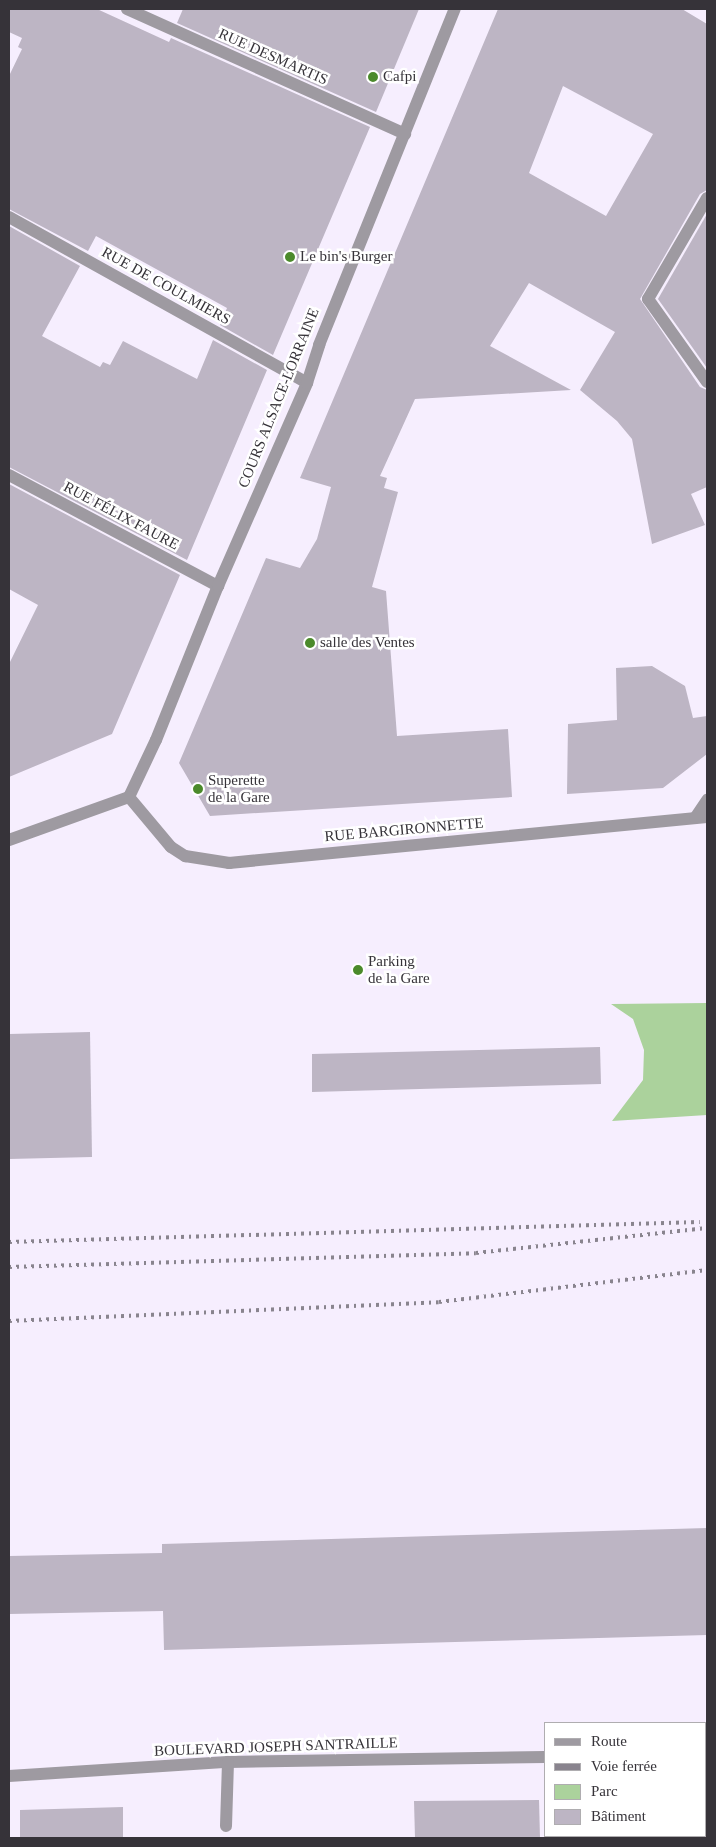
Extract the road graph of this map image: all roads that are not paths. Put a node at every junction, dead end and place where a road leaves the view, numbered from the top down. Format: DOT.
graph roads {
  1 [pos="127,9"];
  2 [pos="455,9"];
  3 [pos="405,134"];
  4 [pos="707,198"];
  5 [pos="9,217"];
  6 [pos="707,382"];
  7 [pos="307,383"];
  8 [pos="9,475"];
  9 [pos="218,586"];
  10 [pos="129,797"];
  11 [pos="707,800"];
  12 [pos="701,818"];
  13 [pos="9,840"];
  14 [pos="544,1757"];
  15 [pos="228,1762"];
  16 [pos="9,1776"];
  17 [pos="226,1826"];
  1 -- 3 [label="street, RUE DESMARTIS"];
  2 -- 3 [label="street, COURS ALSACE-LORRAINE"];
  3 -- 7 [label="street, COURS ALSACE-LORRAINE"];
  4 -- 6 [label="street"];
  5 -- 7 [label="street, RUE DE COULMIERS"];
  7 -- 9 [label="street, COURS ALSACE-LORRAINE"];
  8 -- 9 [label="street, RUE FÉLIX FAURE"];
  9 -- 10 [label="street, COURS ALSACE-LORRAINE"];
  10 -- 12 [label="street, RUE BARGIRONNETTE"];
  10 -- 13 [label="street"];
  11 -- 12 [label="street"];
  14 -- 15 [label="street, BOULEVARD JOSEPH SANTRAILLE"];
  15 -- 16 [label="street, BOULEVARD JOSEPH SANTRAILLE"];
  15 -- 17 [label="street"];
}
